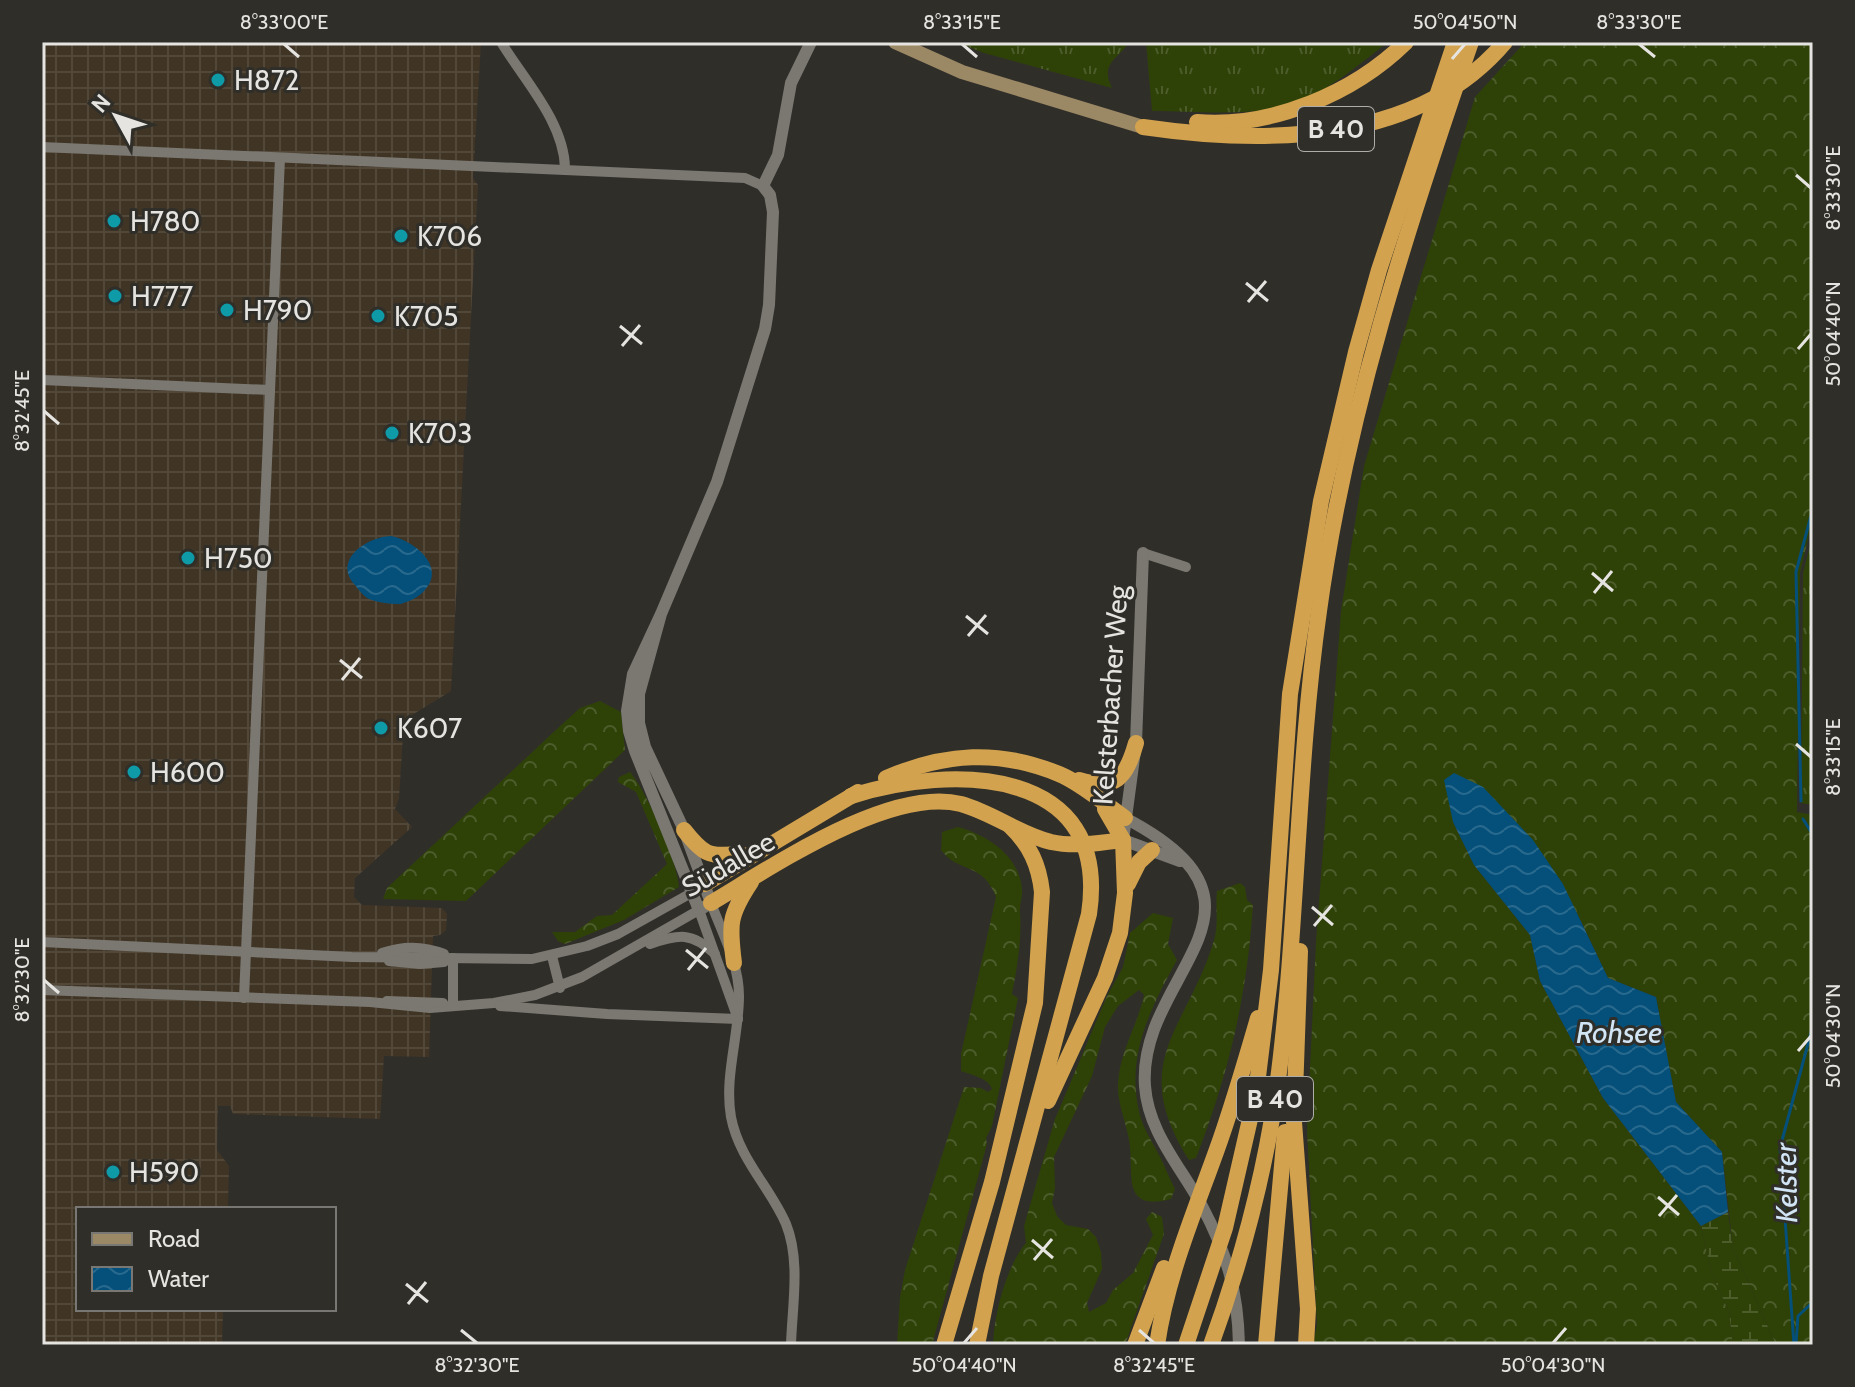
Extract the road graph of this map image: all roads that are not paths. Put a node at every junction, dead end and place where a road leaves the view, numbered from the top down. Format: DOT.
graph roads {
  1 [pos="501,42"];
  2 [pos="811,42"];
  3 [pos="895,42"];
  4 [pos="1406,42"];
  5 [pos="1455,42"];
  6 [pos="1471,42"];
  7 [pos="1505,42"];
  8 [pos="1436,121"];
  9 [pos="1143,122"];
  10 [pos="42,147"];
  11 [pos="280,158"];
  12 [pos="565,168"];
  13 [pos="763,186"];
  14 [pos="42,380"];
  15 [pos="270,390"];
  16 [pos="1143,553"];
  17 [pos="1186,567"];
  18 [pos="661,614"];
  19 [pos="1136,743"];
  20 [pos="1060,774"];
  21 [pos="851,796"];
  22 [pos="1101,804"];
  23 [pos="1125,818"];
  24 [pos="1010,826"];
  25 [pos="684,830"];
  26 [pos="1123,840"];
  27 [pos="1072,843"];
  28 [pos="1297,846"];
  29 [pos="1152,850"];
  30 [pos="752,856"];
  31 [pos="1186,864"];
  32 [pos="752,879"];
  33 [pos="699,888"];
  34 [pos="1125,893"];
  35 [pos="705,907"];
  36 [pos="618,934"];
  37 [pos="42,942"];
  38 [pos="246,951"];
  39 [pos="629,951"];
  40 [pos="552,956"];
  41 [pos="717,956"];
  42 [pos="453,958"];
  43 [pos="734,963"];
  44 [pos="1271,970"];
  45 [pos="560,988"];
  46 [pos="42,990"];
  47 [pos="244,998"];
  48 [pos="476,1004"];
  49 [pos="453,1005"];
  50 [pos="1298,1011"];
  51 [pos="738,1019"];
  52 [pos="1021,1170"];
  53 [pos="1183,1240"];
  54 [pos="960,1296"];
  55 [pos="1158,1340"];
  56 [pos="791,1345"];
  57 [pos="944,1345"];
  58 [pos="956,1345"];
  59 [pos="977,1345"];
  60 [pos="1135,1345"];
  61 [pos="1186,1345"];
  62 [pos="1211,1345"];
  63 [pos="1239,1345"];
  64 [pos="1266,1345"];
  65 [pos="1306,1345"];
  1 -- 12 [label="street"];
  2 -- 13 [label="street"];
  3 -- 9 [label="main road"];
  4 -- 9 [label="highway, B 40"];
  5 -- 8 [label="highway, B 40"];
  6 -- 8 [label="highway, B 40"];
  7 -- 9 [label="highway, B 40"];
  8 -- 28 [label="highway, B 40"];
  8 -- 44 [label="highway, B 40"];
  10 -- 11 [label="street"];
  11 -- 12 [label="street"];
  11 -- 15 [label="street"];
  12 -- 13 [label="street"];
  13 -- 18 [label="street"];
  14 -- 15 [label="street"];
  15 -- 38 [label="street"];
  16 -- 17 [label="street"];
  16 -- 19 [label="street, Kelsterbacher Weg"];
  18 -- 25 [label="street"];
  18 -- 33 [label="street"];
  19 -- 20 [label="highway"];
  19 -- 23 [label="street, Kelsterbacher Weg"];
  20 -- 21 [label="highway"];
  20 -- 22 [label="highway"];
  21 -- 30 [label="highway, Südallee"];
  21 -- 52 [label="highway"];
  22 -- 23 [label="highway"];
  22 -- 26 [label="highway"];
  22 -- 27 [label="highway"];
  23 -- 26 [label="street, Kelsterbacher Weg"];
  23 -- 31 [label="street"];
  24 -- 27 [label="highway, Südallee"];
  24 -- 32 [label="highway, Südallee"];
  24 -- 54 [label="highway"];
  25 -- 30 [label="highway"];
  25 -- 33 [label="street"];
  26 -- 27 [label="highway, Südallee"];
  26 -- 29 [label="street"];
  26 -- 34 [label="highway"];
  28 -- 50 [label="highway, B 40"];
  28 -- 62 [label="highway, B 40"];
  29 -- 31 [label="street"];
  29 -- 34 [label="highway"];
  30 -- 33 [label="highway, Südallee"];
  31 -- 63 [label="street"];
  32 -- 35 [label="highway, Südallee"];
  32 -- 43 [label="highway"];
  33 -- 35 [label="street"];
  33 -- 36 [label="street, Südallee"];
  34 -- 52 [label="highway"];
  35 -- 39 [label="street, Südallee"];
  35 -- 41 [label="street"];
  35 -- 43 [label="street"];
  36 -- 39 [label="street"];
  36 -- 40 [label="street, Südallee"];
  37 -- 38 [label="street, Südallee"];
  38 -- 42 [label="street, Südallee"];
  38 -- 47 [label="street"];
  39 -- 41 [label="street"];
  39 -- 45 [label="street, Südallee"];
  40 -- 42 [label="street, Südallee"];
  40 -- 45 [label="street"];
  41 -- 51 [label="street"];
  42 -- 49 [label="street"];
  43 -- 51 [label="street"];
  44 -- 53 [label="highway"];
  44 -- 61 [label="highway, B 40"];
  45 -- 48 [label="street, Südallee"];
  46 -- 47 [label="street, Südallee"];
  47 -- 49 [label="street, Südallee"];
  48 -- 49 [label="street, Südallee"];
  48 -- 51 [label="street, Südallee"];
  50 -- 64 [label="highway, B 40"];
  50 -- 65 [label="highway"];
  51 -- 56 [label="street"];
  52 -- 59 [label="highway"];
  53 -- 55 [label="highway"];
  53 -- 60 [label="highway"];
  54 -- 57 [label="highway"];
  54 -- 58 [label="highway"];
}
